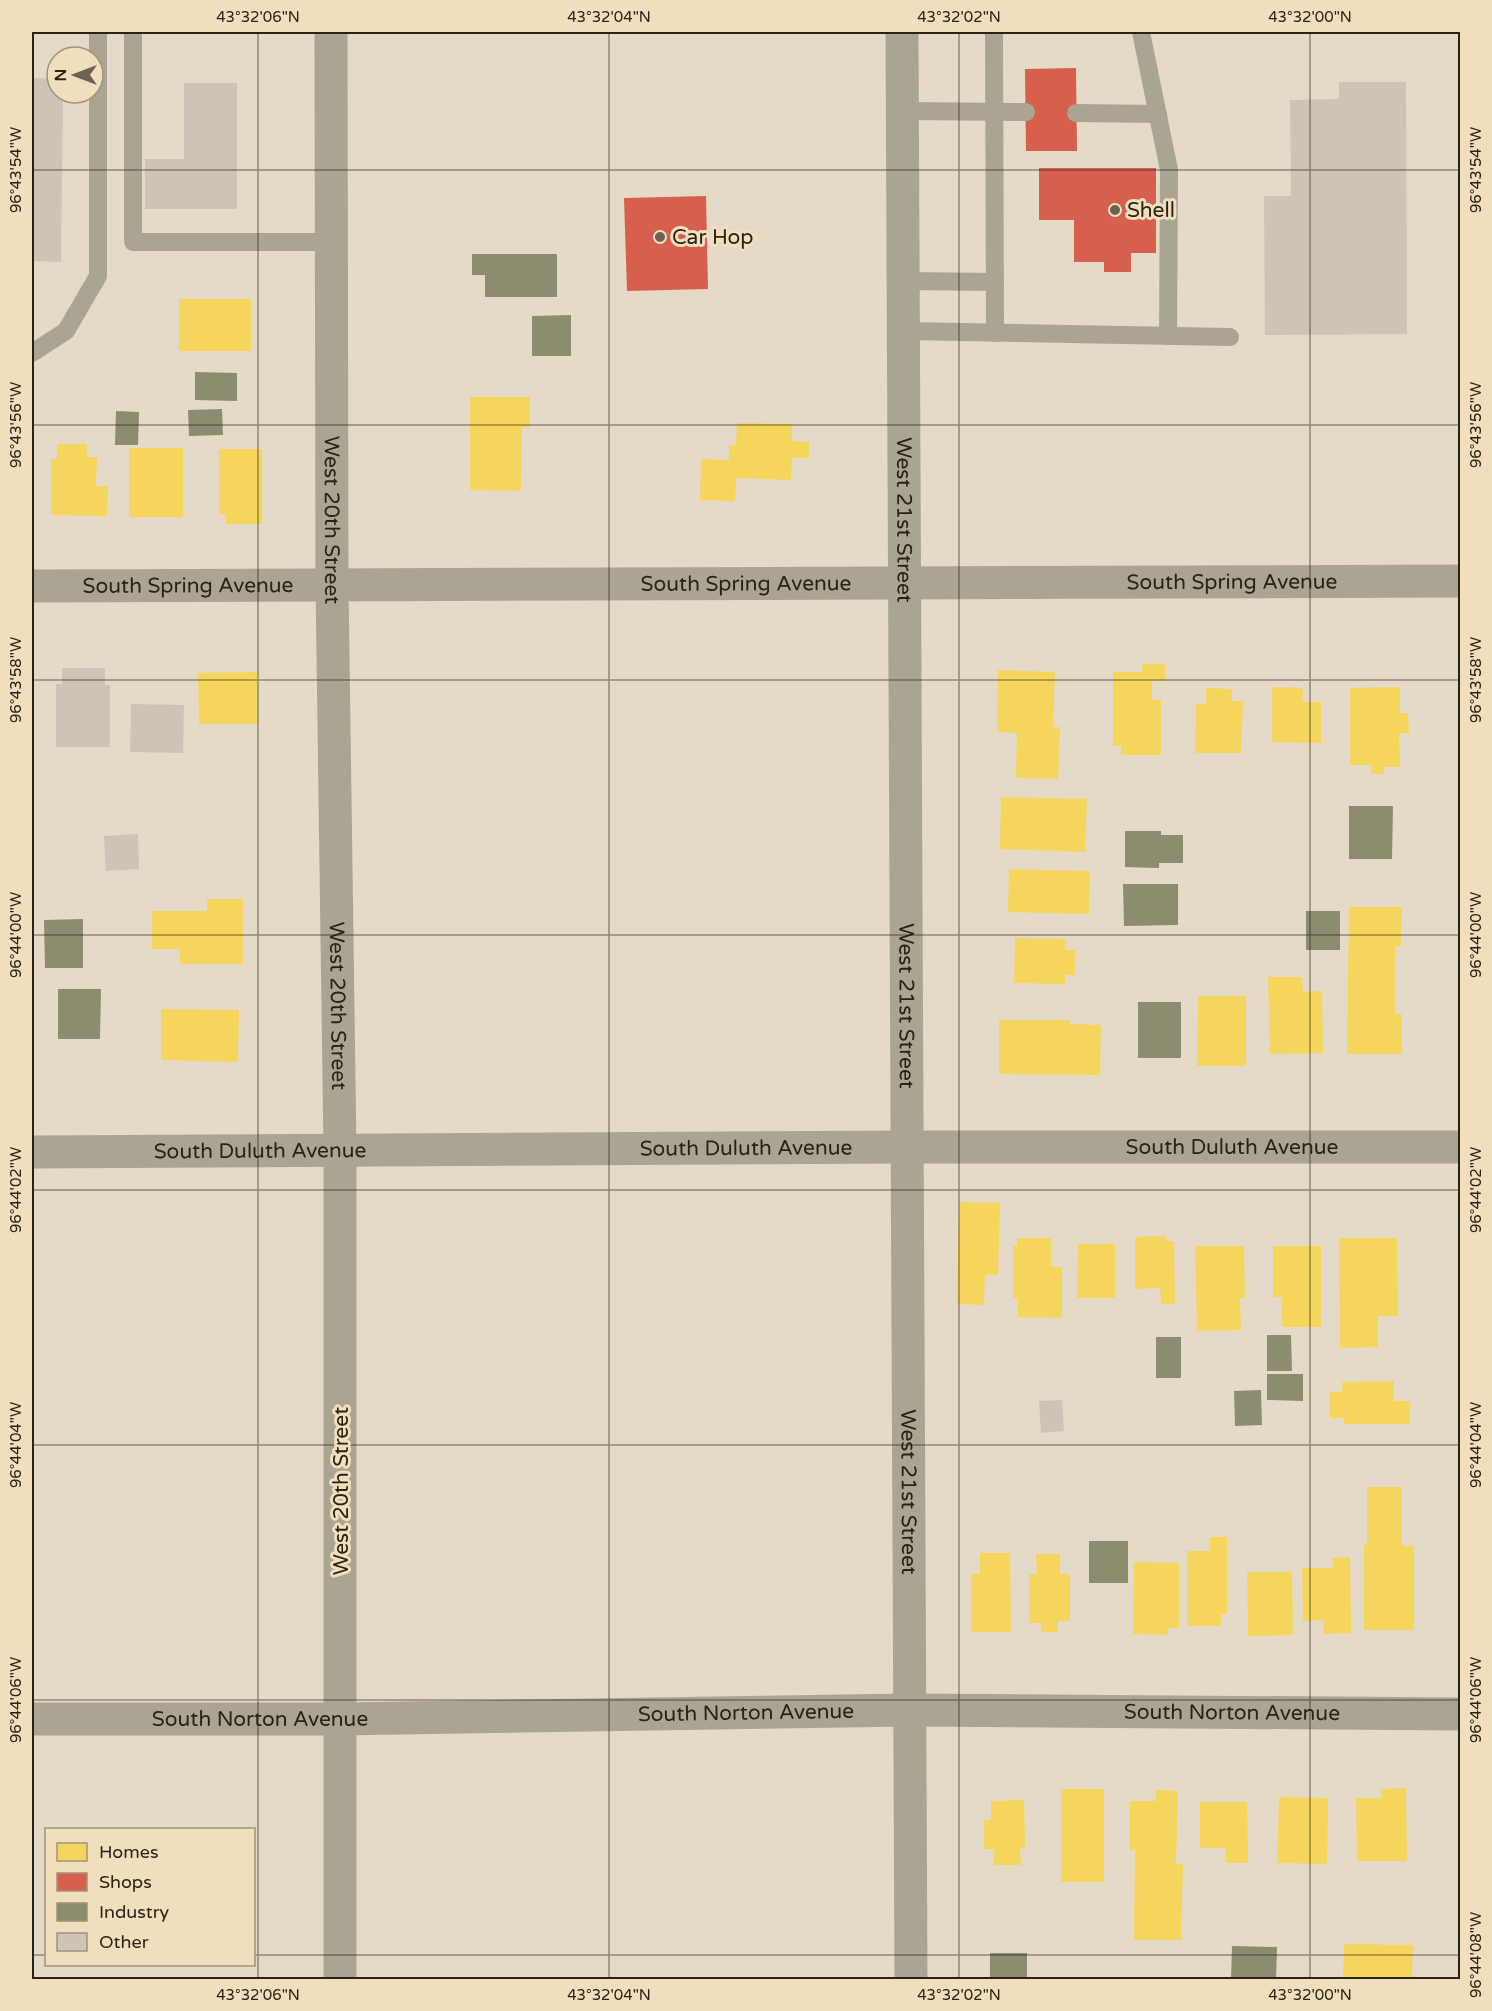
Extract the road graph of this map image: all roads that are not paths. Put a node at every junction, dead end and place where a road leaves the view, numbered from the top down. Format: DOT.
graph roads {
  1 [pos="98,32"];
  2 [pos="133,32"];
  3 [pos="331,32"];
  4 [pos="902,32"];
  5 [pos="994,32"];
  6 [pos="1140,32"];
  7 [pos="903,111"];
  8 [pos="994,112"];
  9 [pos="1026,112"];
  10 [pos="1076,113"];
  11 [pos="1158,114"];
  12 [pos="332,242"];
  13 [pos="903,281"];
  14 [pos="995,282"];
  15 [pos="904,331"];
  16 [pos="995,333"];
  17 [pos="1168,336"];
  18 [pos="1230,337"];
  19 [pos="32,353"];
  20 [pos="1461,581"];
  21 [pos="905,583"];
  22 [pos="332,585"];
  23 [pos="32,586"];
  24 [pos="908,1147"];
  25 [pos="1461,1147"];
  26 [pos="340,1150"];
  27 [pos="32,1152"];
  28 [pos="910,1710"];
  29 [pos="1461,1714"];
  30 [pos="32,1719"];
  31 [pos="341,1719"];
  32 [pos="340,1980"];
  33 [pos="911,1980"];
  1 -- 19 [label="lane"];
  2 -- 12 [label="lane"];
  3 -- 12 [label="street, West 20th Street"];
  4 -- 7 [label="street, West 21st Street"];
  5 -- 8 [label="lane"];
  6 -- 11 [label="lane"];
  7 -- 8 [label="lane"];
  7 -- 13 [label="street, West 21st Street"];
  8 -- 9 [label="lane"];
  8 -- 14 [label="lane"];
  10 -- 11 [label="lane"];
  11 -- 17 [label="lane"];
  12 -- 22 [label="street, West 20th Street"];
  13 -- 14 [label="lane"];
  13 -- 15 [label="street, West 21st Street"];
  14 -- 16 [label="lane"];
  15 -- 16 [label="lane"];
  15 -- 21 [label="street, West 21st Street"];
  16 -- 17 [label="lane"];
  17 -- 18 [label="lane"];
  20 -- 21 [label="street, South Spring Avenue"];
  21 -- 22 [label="street, South Spring Avenue"];
  21 -- 24 [label="street, West 21st Street"];
  22 -- 23 [label="street, South Spring Avenue"];
  22 -- 26 [label="street, West 20th Street"];
  24 -- 25 [label="street, South Duluth Avenue"];
  24 -- 26 [label="street, South Duluth Avenue"];
  24 -- 28 [label="street, West 21st Street"];
  26 -- 27 [label="street, South Duluth Avenue"];
  26 -- 31 [label="street, West 20th Street"];
  28 -- 29 [label="street, South Norton Avenue"];
  28 -- 31 [label="street, South Norton Avenue"];
  28 -- 33 [label="street, West 21st Street"];
  30 -- 31 [label="street, South Norton Avenue"];
  31 -- 32 [label="street, West 20th Street"];
}
